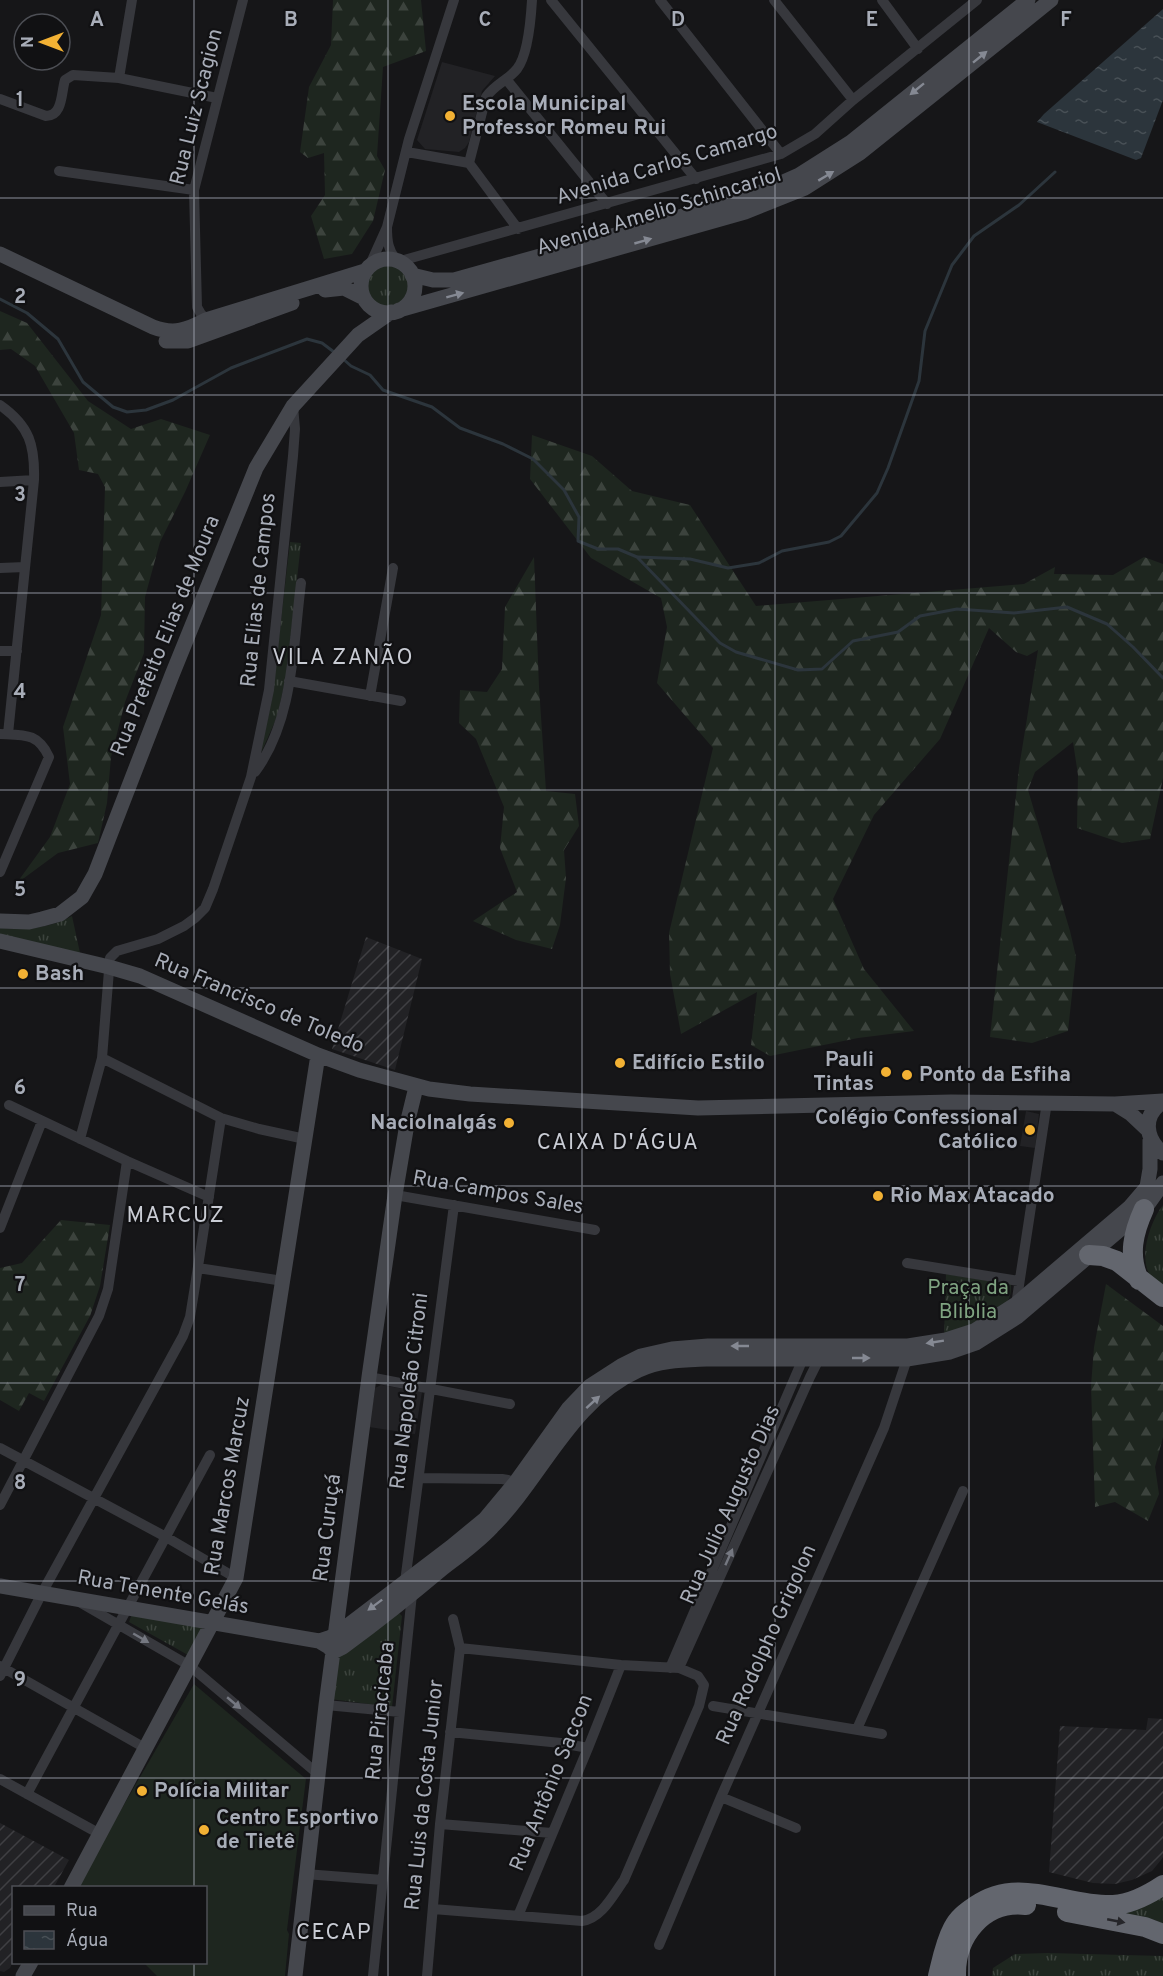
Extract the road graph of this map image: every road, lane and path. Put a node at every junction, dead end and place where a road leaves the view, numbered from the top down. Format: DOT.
graph roads {
  1 [pos="132,0"];
  2 [pos="243,0"];
  3 [pos="454,0"];
  4 [pos="532,0"];
  5 [pos="551,0"];
  6 [pos="660,0"];
  7 [pos="774,0"];
  8 [pos="882,0"];
  9 [pos="977,0"];
  10 [pos="1028,0"];
  11 [pos="1051,0"];
  12 [pos="918,49"];
  13 [pos="119,78"];
  14 [pos="506,79"];
  15 [pos="217,98"];
  16 [pos="0,99"];
  17 [pos="852,100"];
  18 [pos="407,152"];
  19 [pos="781,154"];
  20 [pos="468,163"];
  21 [pos="59,171"];
  22 [pos="696,179"];
  23 [pos="194,190"];
  24 [pos="607,204"];
  25 [pos="387,227"];
  26 [pos="518,229"];
  27 [pos="0,254"];
  28 [pos="428,255"];
  29 [pos="397,261"];
  30 [pos="0,266"];
  31 [pos="367,269"];
  32 [pos="412,275"];
  33 [pos="365,301"];
  34 [pos="200,308"];
  35 [pos="395,311"];
  36 [pos="223,321"];
  37 [pos="360,334"];
  38 [pos="0,405"];
  39 [pos="293,406"];
  40 [pos="34,480"];
  41 [pos="0,482"];
  42 [pos="25,567"];
  43 [pos="0,568"];
  44 [pos="393,568"];
  45 [pos="301,583"];
  46 [pos="0,651"];
  47 [pos="17,651"];
  48 [pos="289,681"];
  49 [pos="370,696"];
  50 [pos="401,701"];
  51 [pos="4,734"];
  52 [pos="251,777"];
  53 [pos="0,872"];
  54 [pos="0,921"];
  55 [pos="0,941"];
  56 [pos="109,966"];
  57 [pos="318,1055"];
  58 [pos="102,1058"];
  59 [pos="416,1087"];
  60 [pos="1047,1101"];
  61 [pos="1163,1101"];
  62 [pos="1115,1104"];
  63 [pos="9,1105"];
  64 [pos="221,1118"];
  65 [pos="42,1121"];
  66 [pos="1149,1135"];
  67 [pos="80,1139"];
  68 [pos="305,1139"];
  69 [pos="1163,1153"];
  70 [pos="127,1161"];
  71 [pos="1155,1184"];
  72 [pos="395,1195"];
  73 [pos="209,1197"];
  74 [pos="454,1205"];
  75 [pos="1143,1211"];
  76 [pos="0,1228"];
  77 [pos="595,1230"];
  78 [pos="1089,1255"];
  79 [pos="907,1263"];
  80 [pos="198,1268"];
  81 [pos="1139,1280"];
  82 [pos="283,1281"];
  83 [pos="1020,1281"];
  84 [pos="1161,1294"];
  85 [pos="1017,1310"];
  86 [pos="805,1352"];
  87 [pos="822,1352"];
  88 [pos="907,1359"];
  89 [pos="369,1377"];
  90 [pos="430,1388"];
  91 [pos="510,1404"];
  92 [pos="0,1448"];
  93 [pos="210,1455"];
  94 [pos="23,1460"];
  95 [pos="419,1478"];
  96 [pos="520,1487"];
  97 [pos="963,1491"];
  98 [pos="95,1499"];
  99 [pos="0,1505"];
  100 [pos="166,1537"];
  101 [pos="236,1578"];
  102 [pos="0,1586"];
  103 [pos="408,1588"];
  104 [pos="42,1593"];
  105 [pos="73,1598"];
  106 [pos="128,1607"];
  107 [pos="453,1618"];
  108 [pos="212,1623"];
  109 [pos="119,1625"];
  110 [pos="337,1644"];
  111 [pos="460,1648"];
  112 [pos="621,1665"];
  113 [pos="190,1666"];
  114 [pos="675,1668"];
  115 [pos="1,1670"];
  116 [pos="326,1705"];
  117 [pos="713,1706"];
  118 [pos="74,1709"];
  119 [pos="400,1712"];
  120 [pos="759,1713"];
  121 [pos="857,1729"];
  122 [pos="450,1732"];
  123 [pos="882,1734"];
  124 [pos="145,1748"];
  125 [pos="588,1749"];
  126 [pos="318,1774"];
  127 [pos="0,1779"];
  128 [pos="27,1794"];
  129 [pos="721,1797"];
  130 [pos="440,1824"];
  131 [pos="796,1828"];
  132 [pos="552,1833"];
  133 [pos="100,1834"];
  134 [pos="305,1874"];
  135 [pos="383,1880"];
  136 [pos="1163,1885"];
  137 [pos="72,1886"];
  138 [pos="433,1909"];
  139 [pos="518,1916"];
  140 [pos="1163,1934"];
  141 [pos="659,1945"];
  142 [pos="295,1976"];
  143 [pos="373,1976"];
  144 [pos="427,1976"];
  145 [pos="938,1976"];
  146 [pos="956,1976"];
  1 -- 13 [label="street"];
  2 -- 15 [label="street, Rua Luiz Scagion"];
  3 -- 18 [label="street"];
  4 -- 14 [label="street"];
  5 -- 22 [label="street"];
  6 -- 19 [label="street"];
  7 -- 17 [label="street"];
  8 -- 12 [label="street"];
  9 -- 12 [label="street, Avenida Carlos Camargo"];
  10 -- 32 [label="street, Avenida Amelio Schincariol, one-way"];
  35 -- 11 [label="street, Avenida Amelio Schincariol, one-way"];
  12 -- 17 [label="street, Avenida Carlos Camargo"];
  13 -- 15 [label="street"];
  13 -- 16 [label="street"];
  14 -- 20 [label="street"];
  14 -- 24 [label="street"];
  15 -- 23 [label="street, Rua Luiz Scagion"];
  17 -- 19 [label="street, Avenida Carlos Camargo"];
  18 -- 20 [label="street"];
  18 -- 25 [label="street"];
  19 -- 22 [label="street, Avenida Carlos Camargo"];
  20 -- 26 [label="street"];
  21 -- 23 [label="street"];
  22 -- 24 [label="street, Avenida Carlos Camargo"];
  23 -- 34 [label="street, Rua Luiz Scagion"];
  24 -- 26 [label="street, Avenida Carlos Camargo"];
  25 -- 29 [label="street"];
  25 -- 31 [label="street"];
  26 -- 28 [label="street, Avenida Carlos Camargo"];
  27 -- 34 [label="street"];
  28 -- 29 [label="street, Avenida Carlos Camargo"];
  28 -- 32 [label="street"];
  29 -- 31 [label="street"];
  29 -- 32 [label="street"];
  30 -- 36 [label="street"];
  31 -- 33 [label="street"];
  31 -- 36 [label="street"];
  32 -- 35 [label="street"];
  33 -- 35 [label="street"];
  33 -- 36 [label="street"];
  33 -- 37 [label="street"];
  34 -- 36 [label="street"];
  34 -- 36 [label="street"];
  35 -- 37 [label="street, Rua Prefeito Elias de Moura"];
  37 -- 39 [label="street, Rua Prefeito Elias de Moura"];
  38 -- 40 [label="street"];
  39 -- 52 [label="street, Rua Elias de Campos"];
  39 -- 54 [label="street, Rua Prefeito Elias de Moura"];
  40 -- 41 [label="street"];
  40 -- 42 [label="street"];
  42 -- 43 [label="street"];
  42 -- 47 [label="street"];
  44 -- 49 [label="street"];
  45 -- 48 [label="street, Rua Elias de Campos"];
  46 -- 47 [label="street"];
  47 -- 51 [label="street"];
  48 -- 49 [label="street"];
  48 -- 52 [label="street, Rua Elias de Campos"];
  49 -- 50 [label="street"];
  51 -- 53 [label="street"];
  52 -- 56 [label="street, Rua Elias de Campos"];
  55 -- 56 [label="street, Rua Francisco de Toledo"];
  56 -- 57 [label="street, Rua Francisco de Toledo"];
  56 -- 58 [label="street"];
  57 -- 59 [label="street, Rua Francisco de Toledo"];
  57 -- 68 [label="street, Rua Marcos Marcuz"];
  58 -- 64 [label="street"];
  58 -- 67 [label="street"];
  59 -- 60 [label="street, Rua Francisco de Toledo"];
  59 -- 72 [label="street, Rua Curuçá"];
  60 -- 62 [label="street, Rua Francisco de Toledo"];
  60 -- 83 [label="street"];
  61 -- 62 [label="street, Rua Francisco de Toledo"];
  61 -- 66 [label="street"];
  62 -- 66 [label="street"];
  63 -- 65 [label="street"];
  64 -- 68 [label="street"];
  64 -- 73 [label="street"];
  65 -- 67 [label="street"];
  65 -- 76 [label="street"];
  66 -- 69 [label="street"];
  66 -- 71 [label="street"];
  67 -- 70 [label="street"];
  68 -- 82 [label="street, Rua Marcos Marcuz"];
  70 -- 73 [label="street"];
  70 -- 94 [label="street"];
  71 -- 75 [label="street"];
  71 -- 85 [label="street"];
  72 -- 74 [label="street, Rua Campos Sales"];
  72 -- 89 [label="street, Rua Curuçá"];
  73 -- 80 [label="street"];
  74 -- 77 [label="street, Rua Campos Sales"];
  74 -- 90 [label="street, Rua Napoleão Citroni"];
  75 -- 78 [label="street"];
  75 -- 81 [label="highway"];
  78 -- 81 [label="highway"];
  78 -- 85 [label="street"];
  79 -- 83 [label="street"];
  80 -- 82 [label="street"];
  80 -- 98 [label="street"];
  81 -- 84 [label="highway"];
  82 -- 101 [label="street, Rua Marcos Marcuz"];
  83 -- 85 [label="street"];
  85 -- 87 [label="street, one-way"];
  85 -- 88 [label="street"];
  86 -- 87 [label="street"];
  86 -- 96 [label="street"];
  86 -- 114 [label="street, Rua Julio Augusto Dias"];
  87 -- 88 [label="street, one-way"];
  114 -- 87 [label="street, Rua Julio Augusto Dias, one-way"];
  88 -- 120 [label="street, Rua Rodolpho Grigolon"];
  89 -- 90 [label="street"];
  89 -- 110 [label="street, Rua Curuçá"];
  90 -- 91 [label="street"];
  90 -- 95 [label="street, Rua Napoleão Citroni"];
  92 -- 94 [label="street"];
  93 -- 100 [label="street"];
  94 -- 98 [label="street"];
  94 -- 99 [label="street"];
  95 -- 96 [label="street"];
  95 -- 103 [label="street, Rua Napoleão Citroni"];
  96 -- 103 [label="street"];
  97 -- 121 [label="street"];
  98 -- 100 [label="street"];
  98 -- 104 [label="street"];
  100 -- 101 [label="street"];
  100 -- 106 [label="street"];
  101 -- 108 [label="street, Rua Marcos Marcuz"];
  102 -- 104 [label="street, Rua Tenente Gelás"];
  103 -- 110 [label="street"];
  103 -- 119 [label="street, Rua Piracicaba"];
  104 -- 105 [label="street, Rua Tenente Gelás"];
  104 -- 115 [label="street"];
  105 -- 106 [label="street, Rua Tenente Gelás"];
  105 -- 109 [label="street"];
  106 -- 108 [label="street, Rua Tenente Gelás"];
  106 -- 109 [label="street"];
  107 -- 111 [label="street, Rua Luis da Costa Junior"];
  108 -- 110 [label="street, Rua Tenente Gelás"];
  108 -- 113 [label="street, Rua Marcos Marcuz"];
  109 -- 113 [label="street, one-way"];
  109 -- 118 [label="street"];
  110 -- 116 [label="street, Rua Curuçá"];
  111 -- 112 [label="street"];
  111 -- 122 [label="street, Rua Luis da Costa Junior"];
  112 -- 114 [label="street"];
  112 -- 125 [label="street, Rua Antônio Saccon"];
  113 -- 124 [label="street, Rua Marcos Marcuz"];
  113 -- 126 [label="street, one-way"];
  114 -- 139 [label="street"];
  115 -- 118 [label="street"];
  116 -- 119 [label="street"];
  116 -- 126 [label="street, Rua Curuçá"];
  117 -- 120 [label="street"];
  118 -- 124 [label="street"];
  118 -- 128 [label="street"];
  119 -- 135 [label="street, Rua Piracicaba"];
  120 -- 121 [label="street"];
  120 -- 129 [label="street, Rua Rodolpho Grigolon"];
  121 -- 123 [label="street"];
  122 -- 125 [label="street"];
  122 -- 130 [label="street, Rua Luis da Costa Junior"];
  124 -- 133 [label="street, Rua Marcos Marcuz"];
  125 -- 132 [label="street, Rua Antônio Saccon"];
  126 -- 134 [label="street, Rua Curuçá"];
  127 -- 128 [label="street"];
  128 -- 133 [label="street"];
  129 -- 131 [label="street"];
  129 -- 141 [label="street, Rua Rodolpho Grigolon"];
  130 -- 132 [label="street"];
  130 -- 138 [label="street, Rua Luis da Costa Junior"];
  132 -- 139 [label="street, Rua Antônio Saccon"];
  133 -- 137 [label="street, Rua Marcos Marcuz"];
  134 -- 135 [label="street"];
  134 -- 142 [label="street, Rua Curuçá"];
  135 -- 143 [label="street, Rua Piracicaba"];
  136 -- 145 [label="highway"];
  138 -- 139 [label="street"];
  138 -- 144 [label="street, Rua Luis da Costa Junior"];
  146 -- 140 [label="highway, one-way"];
}
